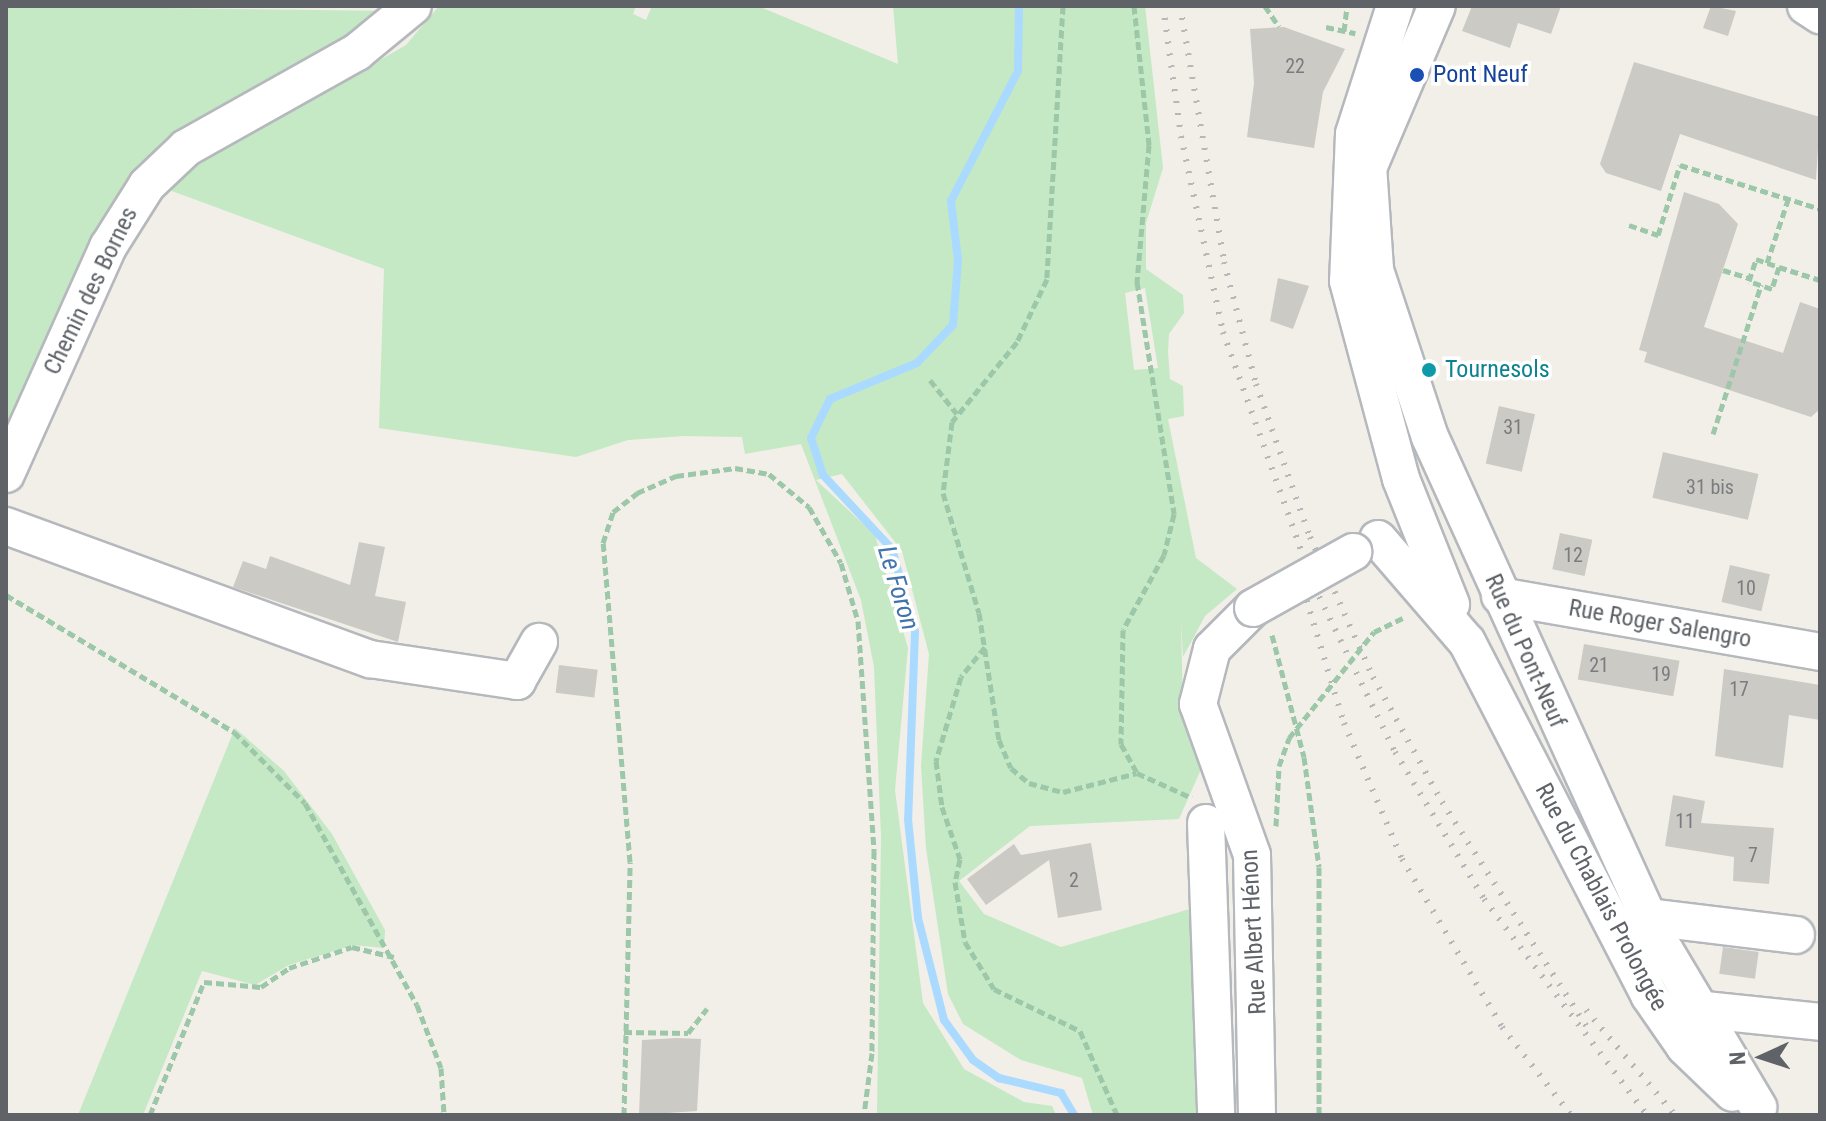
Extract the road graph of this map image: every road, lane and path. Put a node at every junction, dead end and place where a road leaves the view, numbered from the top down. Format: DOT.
graph roads {
  1 [pos="413,6"];
  2 [pos="1063,6"];
  3 [pos="1134,6"];
  4 [pos="1265,6"];
  5 [pos="1347,6"];
  6 [pos="1396,6"];
  7 [pos="1806,6"];
  8 [pos="1427,15"];
  9 [pos="1820,15"];
  10 [pos="1279,27"];
  11 [pos="1344,31"];
  12 [pos="1368,166"];
  13 [pos="1788,199"];
  14 [pos="1820,209"];
  15 [pos="1629,225"];
  16 [pos="1348,227"];
  17 [pos="1767,263"];
  18 [pos="1779,267"];
  19 [pos="1723,270"];
  20 [pos="1750,278"];
  21 [pos="1820,280"];
  22 [pos="1761,285"];
  23 [pos="930,380"];
  24 [pos="957,414"];
  25 [pos="1713,434"];
  26 [pos="6,474"];
  27 [pos="1401,479"];
  28 [pos="6,526"];
  29 [pos="1365,546"];
  30 [pos="6,595"];
  31 [pos="1500,596"];
  32 [pos="1263,622"];
  33 [pos="1374,632"];
  34 [pos="539,642"];
  35 [pos="1467,642"];
  36 [pos="985,647"];
  37 [pos="1820,652"];
  38 [pos="1289,738"];
  39 [pos="1137,773"];
  40 [pos="1206,823"];
  41 [pos="1648,917"];
  42 [pos="1796,935"];
  43 [pos="394,958"];
  44 [pos="707,1009"];
  45 [pos="1695,1009"];
  46 [pos="1820,1022"];
  47 [pos="624,1032"];
  48 [pos="1768,1111"];
  49 [pos="150,1115"];
  50 [pos="444,1115"];
  51 [pos="624,1115"];
  52 [pos="864,1115"];
  53 [pos="1117,1115"];
  54 [pos="1216,1115"];
  55 [pos="1257,1115"];
  56 [pos="1319,1115"];
  1 -- 26 [label="street, Chemin des Bornes"];
  2 -- 24 [label="path"];
  3 -- 39 [label="path"];
  4 -- 10 [label="path"];
  5 -- 11 [label="path"];
  6 -- 8 [label="street"];
  6 -- 16 [label="street, Rue du Pont-Neuf"];
  7 -- 9 [label="street"];
  8 -- 12 [label="street, Rue du Pont-Neuf"];
  12 -- 16 [label="street, Rue du Pont-Neuf"];
  12 -- 31 [label="street, Rue du Pont-Neuf"];
  13 -- 14 [label="path"];
  13 -- 15 [label="path"];
  13 -- 17 [label="path"];
  16 -- 27 [label="street, Rue du Pont-Neuf"];
  17 -- 18 [label="path"];
  17 -- 20 [label="path"];
  18 -- 21 [label="path"];
  18 -- 22 [label="path"];
  19 -- 20 [label="path"];
  20 -- 22 [label="path"];
  22 -- 25 [label="path"];
  23 -- 24 [label="path"];
  24 -- 36 [label="path"];
  27 -- 29 [label="street, Rue Albert Hénon"];
  27 -- 35 [label="street, Rue du Chablais Prolongée"];
  28 -- 34 [label="street"];
  29 -- 32 [label="street, Rue Albert Hénon, bridge"];
  29 -- 35 [label="street, Rue du Chablais Prolongée"];
  30 -- 43 [label="path"];
  31 -- 37 [label="street, Rue Roger Salengro"];
  31 -- 41 [label="street, Rue du Pont-Neuf"];
  32 -- 55 [label="street, Rue Albert Hénon"];
  32 -- 56 [label="path"];
  33 -- 38 [label="path, bridge"];
  35 -- 48 [label="street, Rue du Chablais Prolongée"];
  36 -- 39 [label="path"];
  36 -- 53 [label="path"];
  39 -- 40 [label="path"];
  40 -- 54 [label="street"];
  41 -- 42 [label="street"];
  41 -- 45 [label="street, Rue du Pont-Neuf"];
  43 -- 49 [label="path"];
  43 -- 50 [label="path"];
  44 -- 47 [label="path"];
  45 -- 46 [label="street"];
  45 -- 48 [label="street, Rue du Pont-Neuf"];
  47 -- 51 [label="path"];
  47 -- 52 [label="path"];
}
